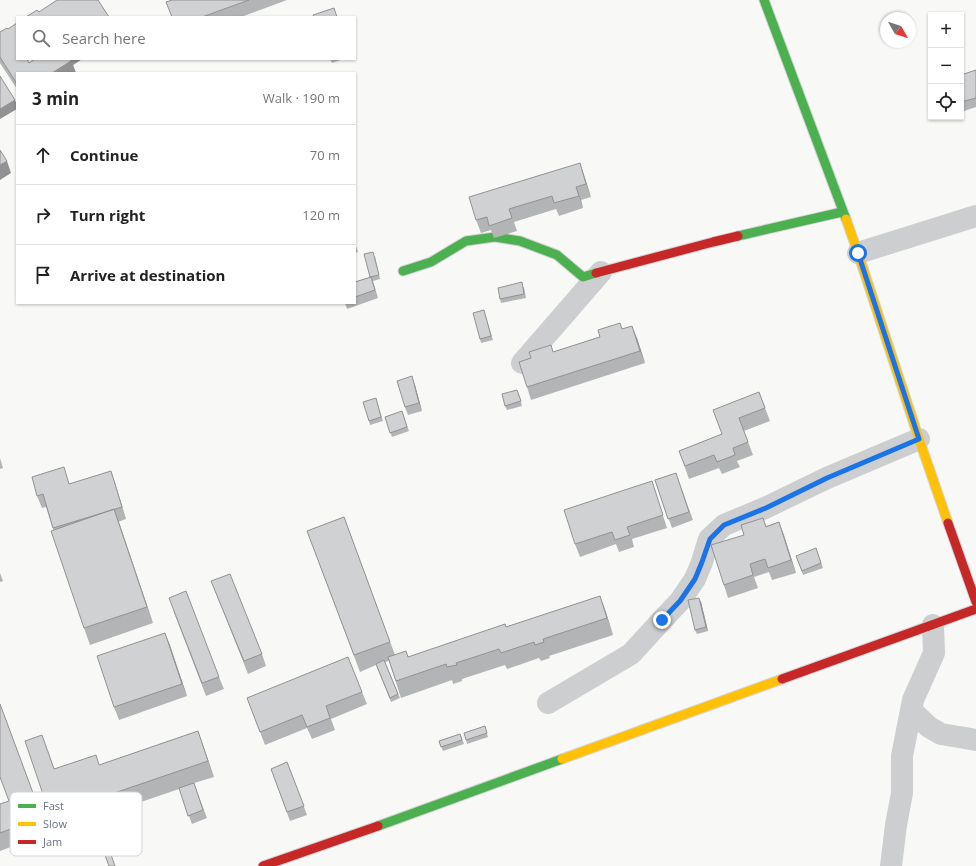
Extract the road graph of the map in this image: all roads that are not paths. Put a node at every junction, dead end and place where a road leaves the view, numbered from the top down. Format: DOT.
graph roads {
  1 [pos="764,0"];
  2 [pos="842,212"];
  3 [pos="976,216"];
  4 [pos="858,253"];
  5 [pos="403,271"];
  6 [pos="601,272"];
  7 [pos="522,363"];
  8 [pos="919,439"];
  9 [pos="976,602"];
  10 [pos="976,609"];
  11 [pos="933,625"];
  12 [pos="548,704"];
  13 [pos="911,710"];
  14 [pos="976,740"];
  15 [pos="263,866"];
  16 [pos="891,866"];
  1 -- 2 [label="street"];
  2 -- 4 [label="street"];
  2 -- 6 [label="street"];
  3 -- 4 [label="street"];
  4 -- 8 [label="street"];
  5 -- 6 [label="street"];
  6 -- 7 [label="street"];
  8 -- 9 [label="street"];
  8 -- 12 [label="street"];
  10 -- 11 [label="street"];
  11 -- 13 [label="street"];
  11 -- 15 [label="street"];
  13 -- 14 [label="street"];
  13 -- 16 [label="street"];
}
